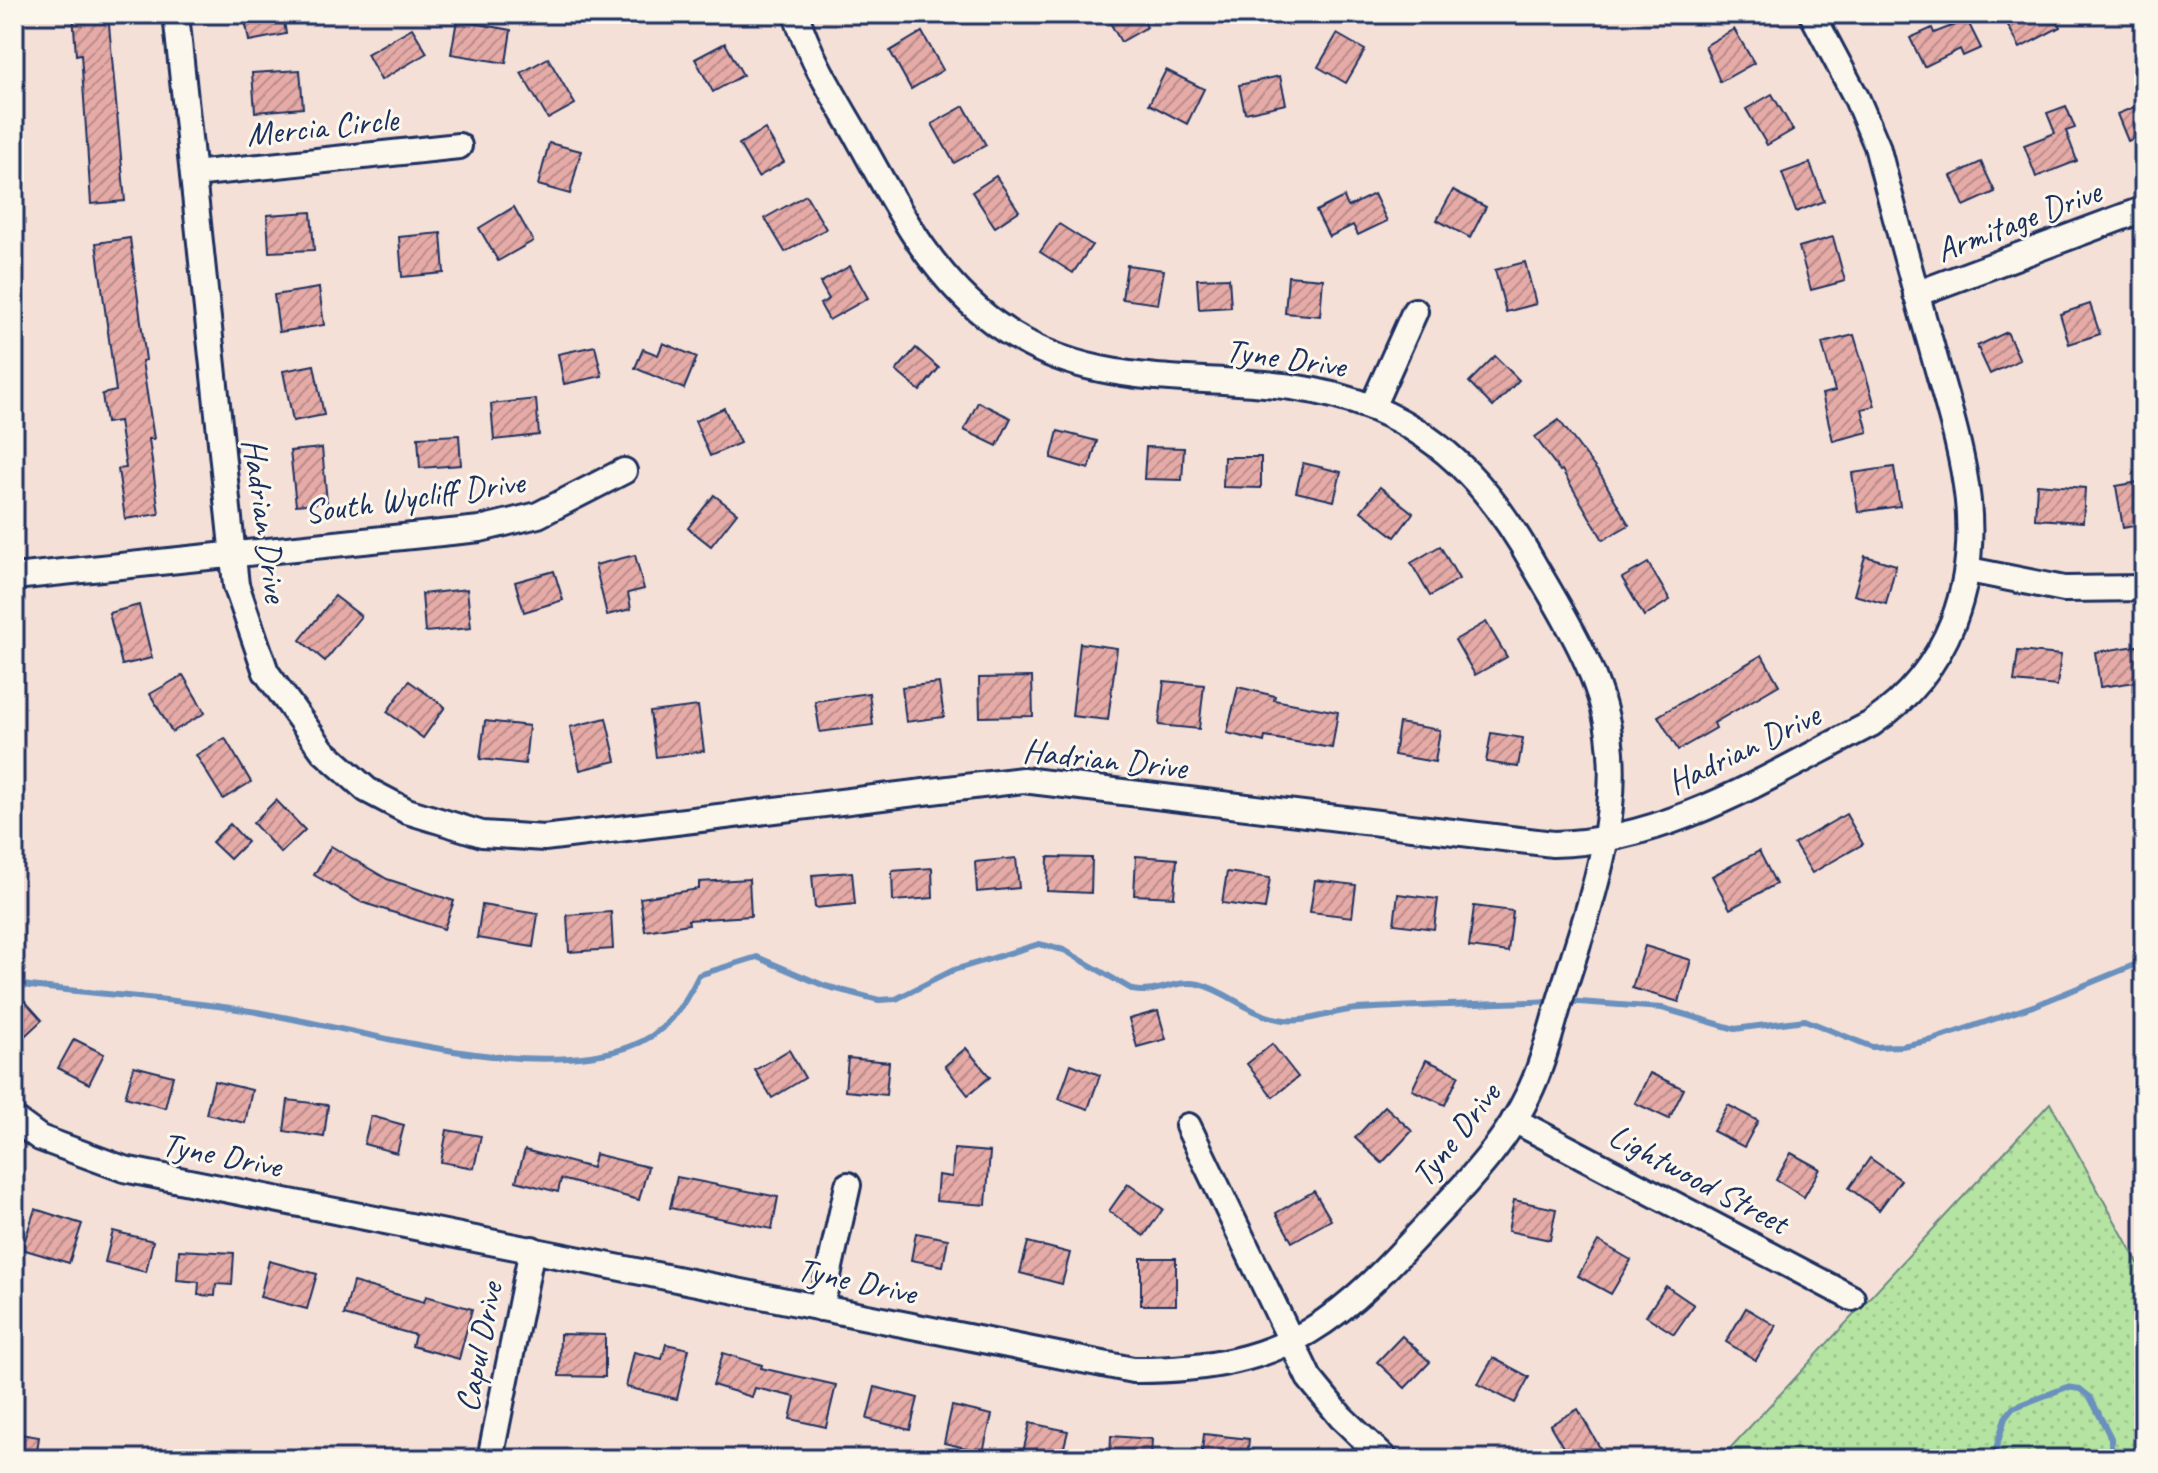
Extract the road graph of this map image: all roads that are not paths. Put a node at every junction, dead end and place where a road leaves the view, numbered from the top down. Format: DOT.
graph roads {
  1 [pos="176,14"];
  2 [pos="796,14"];
  3 [pos="1818,16"];
  4 [pos="459,146"];
  5 [pos="193,174"];
  6 [pos="2144,209"];
  7 [pos="1916,294"];
  8 [pos="1415,311"];
  9 [pos="1372,407"];
  10 [pos="624,471"];
  11 [pos="231,555"];
  12 [pos="1969,570"];
  13 [pos="14,577"];
  14 [pos="2144,588"];
  15 [pos="1605,839"];
  16 [pos="14,1119"];
  17 [pos="1514,1120"];
  18 [pos="1188,1126"];
  19 [pos="848,1185"];
  20 [pos="532,1249"];
  21 [pos="1852,1298"];
  22 [pos="821,1308"];
  23 [pos="1289,1342"];
  24 [pos="490,1459"];
  25 [pos="1385,1459"];
  1 -- 5 [label="street, Hadrian Drive"];
  2 -- 9 [label="street, Tyne Drive"];
  3 -- 7 [label="street, Hadrian Drive"];
  4 -- 5 [label="street, Mercia Circle"];
  5 -- 11 [label="street, Hadrian Drive"];
  6 -- 7 [label="street, Armitage Drive"];
  7 -- 12 [label="street, Hadrian Drive"];
  8 -- 9 [label="street"];
  9 -- 15 [label="street, Tyne Drive"];
  10 -- 11 [label="street, South Wycliff Drive"];
  11 -- 13 [label="street, South Wycliff Drive"];
  11 -- 15 [label="street, Hadrian Drive"];
  12 -- 14 [label="street"];
  12 -- 15 [label="street, Hadrian Drive"];
  15 -- 17 [label="street, Tyne Drive"];
  16 -- 20 [label="street, Tyne Drive"];
  17 -- 21 [label="street, Lightwood Street"];
  17 -- 23 [label="street, Tyne Drive"];
  18 -- 23 [label="street"];
  19 -- 22 [label="street"];
  20 -- 22 [label="street, Tyne Drive"];
  20 -- 24 [label="street, Capul Drive"];
  22 -- 23 [label="street, Tyne Drive"];
  23 -- 25 [label="street"];
}
